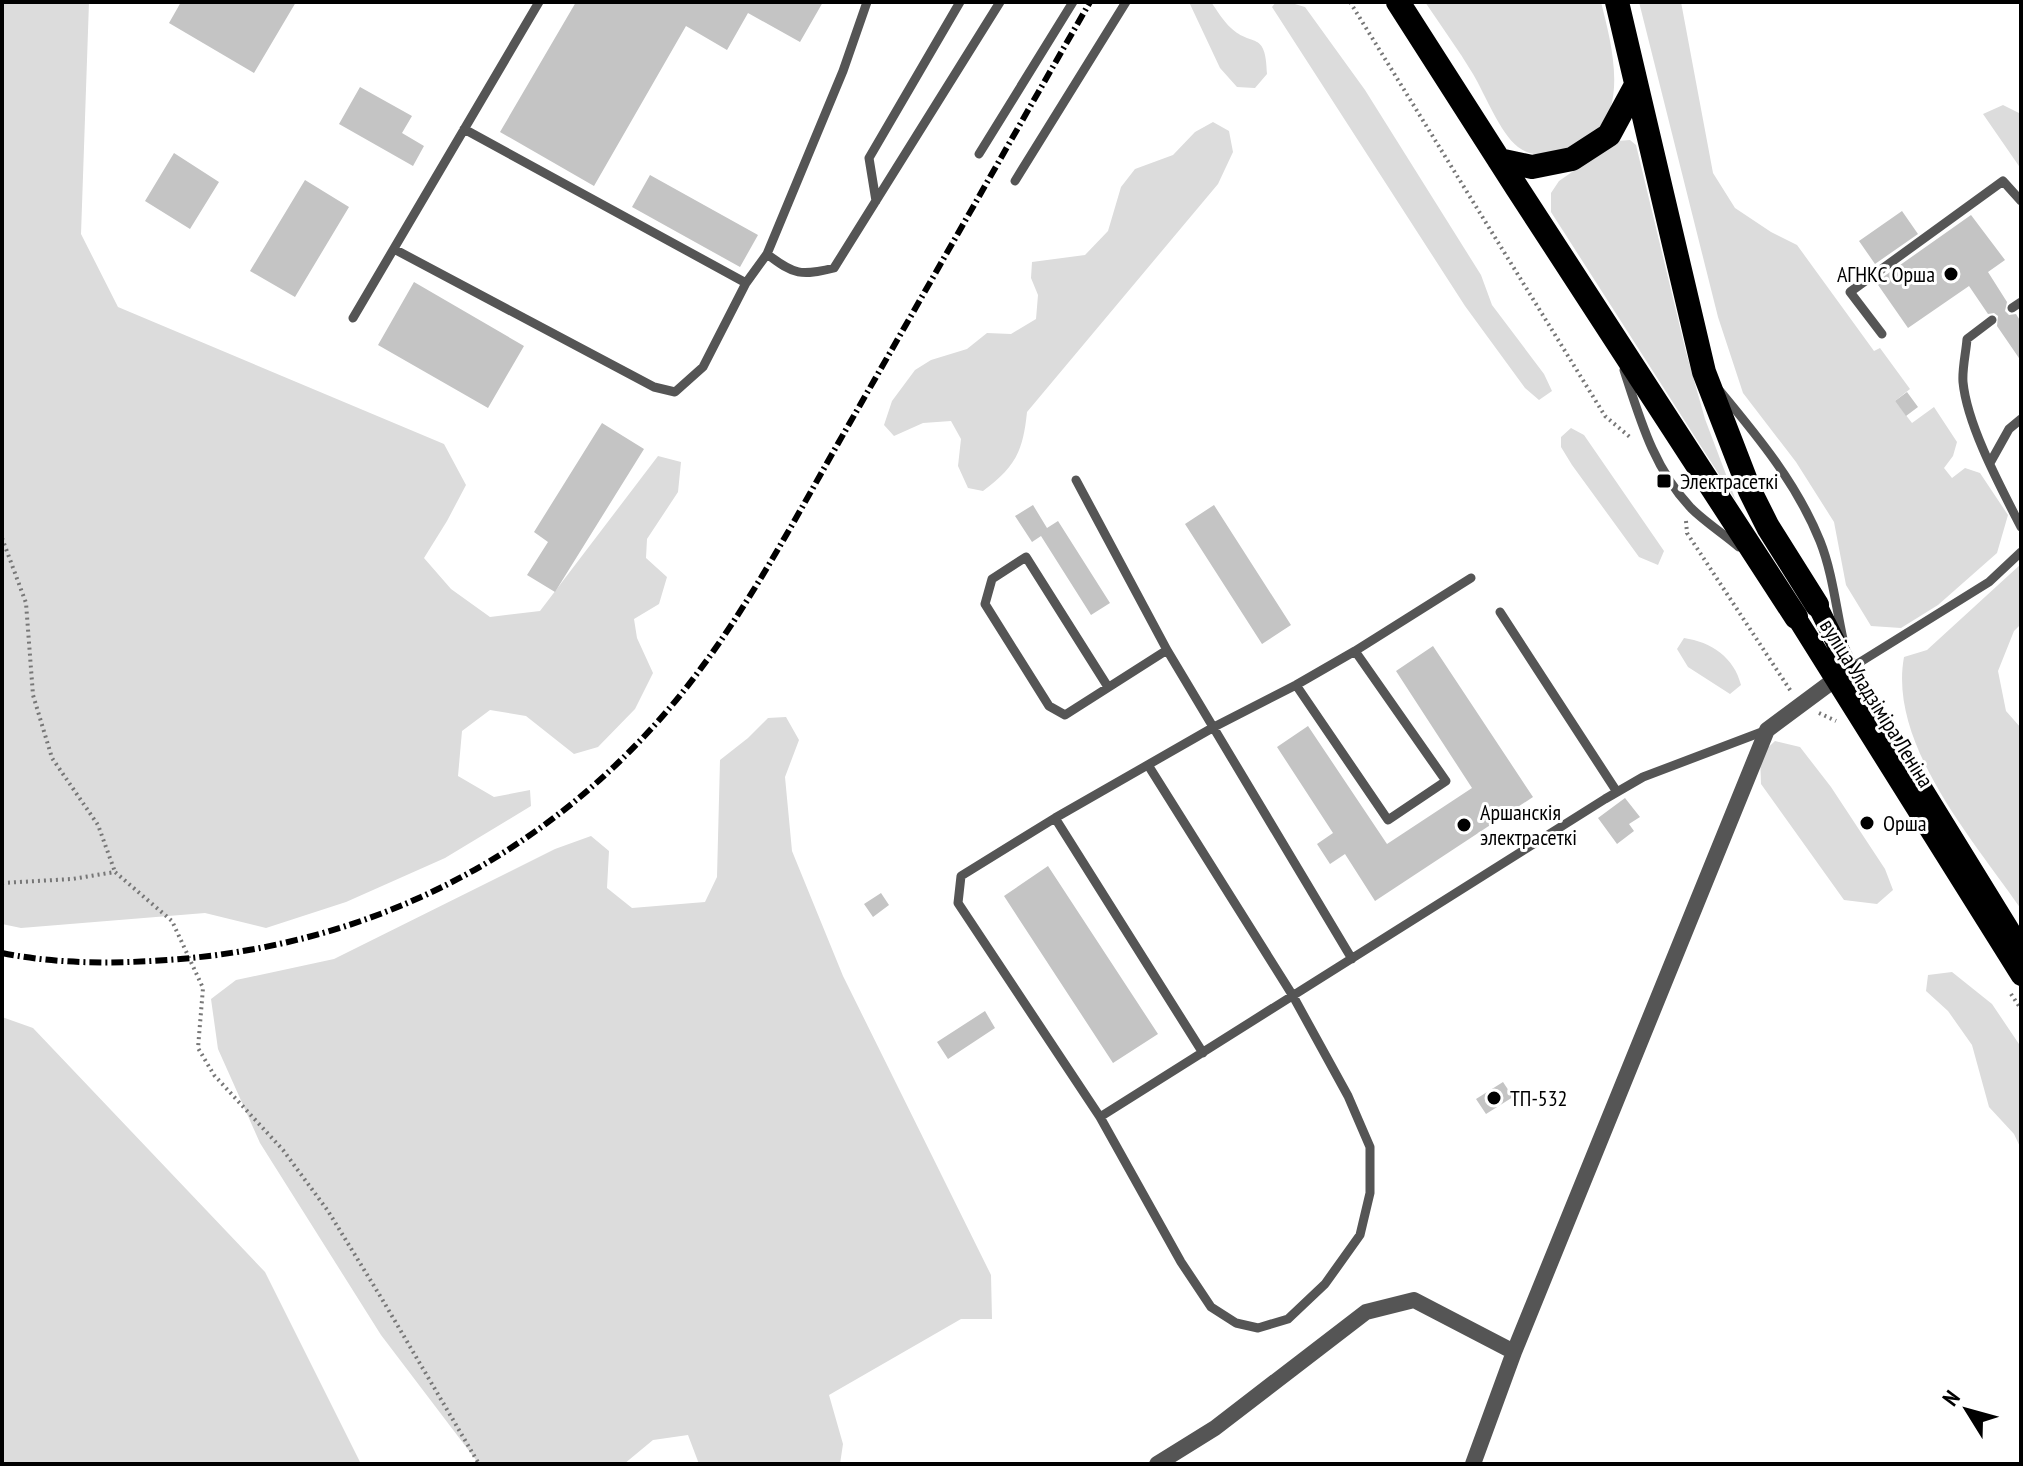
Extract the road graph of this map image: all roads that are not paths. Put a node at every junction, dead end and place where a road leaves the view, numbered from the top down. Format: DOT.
graph roads {
  1 [pos="539,2"];
  2 [pos="867,2"];
  3 [pos="960,2"];
  4 [pos="1000,2"];
  5 [pos="1073,2"];
  6 [pos="1126,2"];
  7 [pos="1398,2"];
  8 [pos="1617,2"];
  9 [pos="1635,87"];
  10 [pos="464,129"];
  11 [pos="979,154"];
  12 [pos="1499,160"];
  13 [pos="1015,181"];
  14 [pos="876,201"];
  15 [pos="2021,201"];
  16 [pos="394,249"];
  17 [pos="767,254"];
  18 [pos="746,283"];
  19 [pos="2021,302"];
  20 [pos="2012,308"];
  21 [pos="353,318"];
  22 [pos="1992,320"];
  23 [pos="1882,334"];
  24 [pos="1704,372"];
  25 [pos="2021,419"];
  26 [pos="1990,463"];
  27 [pos="1076,480"];
  28 [pos="2021,527"];
  29 [pos="2021,552"];
  30 [pos="1471,578"];
  31 [pos="1806,611"];
  32 [pos="1500,612"];
  33 [pos="1167,650"];
  34 [pos="1355,651"];
  35 [pos="1841,675"];
  36 [pos="1296,685"];
  37 [pos="1108,687"];
  38 [pos="1214,727"];
  39 [pos="1767,730"];
  40 [pos="1148,765"];
  41 [pos="1617,792"];
  42 [pos="1055,818"];
  43 [pos="2021,948"];
  44 [pos="1352,959"];
  45 [pos="2021,976"];
  46 [pos="1293,996"];
  47 [pos="1203,1053"];
  48 [pos="1100,1117"];
  49 [pos="1514,1352"];
  50 [pos="1157,1464"];
  51 [pos="1473,1464"];
  1 -- 10 [label="lane"];
  2 -- 17 [label="lane"];
  3 -- 14 [label="lane"];
  4 -- 14 [label="lane"];
  5 -- 11 [label="lane"];
  6 -- 13 [label="lane"];
  7 -- 12 [label="highway"];
  8 -- 9 [label="highway"];
  9 -- 12 [label="highway"];
  9 -- 24 [label="highway"];
  10 -- 16 [label="lane"];
  10 -- 18 [label="lane"];
  12 -- 31 [label="highway"];
  14 -- 17 [label="lane"];
  15 -- 23 [label="lane"];
  16 -- 18 [label="lane"];
  16 -- 21 [label="lane"];
  17 -- 18 [label="lane"];
  19 -- 20 [label="lane"];
  22 -- 26 [label="lane"];
  24 -- 31 [label="highway"];
  24 -- 35 [label="lane"];
  25 -- 26 [label="lane"];
  26 -- 28 [label="lane"];
  27 -- 33 [label="lane"];
  29 -- 35 [label="lane"];
  30 -- 34 [label="lane"];
  31 -- 35 [label="main road, вуліца Уладзіміра Леніна"];
  32 -- 41 [label="lane"];
  33 -- 37 [label="lane"];
  33 -- 38 [label="lane"];
  34 -- 36 [label="lane"];
  34 -- 36 [label="lane"];
  35 -- 39 [label="street"];
  35 -- 43 [label="main road, вуліца Уладзіміра Леніна"];
  35 -- 45 [label="main road, вуліца Уладзіміра Леніна"];
  36 -- 38 [label="lane"];
  37 -- 37 [label="lane"];
  38 -- 40 [label="lane"];
  38 -- 44 [label="lane"];
  39 -- 41 [label="lane"];
  39 -- 49 [label="street"];
  40 -- 42 [label="lane"];
  40 -- 46 [label="lane"];
  41 -- 44 [label="lane"];
  42 -- 47 [label="lane"];
  42 -- 48 [label="lane"];
  44 -- 46 [label="lane"];
  46 -- 47 [label="lane"];
  46 -- 48 [label="lane"];
  47 -- 48 [label="lane"];
  49 -- 50 [label="street"];
  49 -- 51 [label="street"];
}
